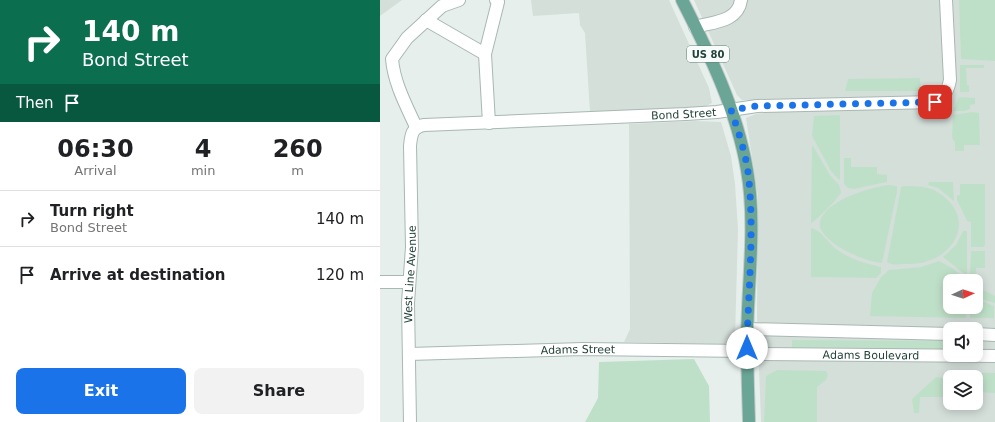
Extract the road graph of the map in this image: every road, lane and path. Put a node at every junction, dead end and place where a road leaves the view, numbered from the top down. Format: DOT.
graph roads {
  1 [pos="459,0"];
  2 [pos="496,0"];
  3 [pos="682,0"];
  4 [pos="741,0"];
  5 [pos="946,0"];
  6 [pos="426,20"];
  7 [pos="696,27"];
  8 [pos="485,54"];
  9 [pos="731,110"];
  10 [pos="489,123"];
  11 [pos="416,127"];
  12 [pos="380,282"];
  13 [pos="408,282"];
  14 [pos="748,329"];
  15 [pos="943,334"];
  16 [pos="983,334"];
  17 [pos="995,335"];
  18 [pos="747,353"];
  19 [pos="409,354"];
  20 [pos="995,356"];
  21 [pos="410,422"];
  22 [pos="749,422"];
  1 -- 6 [label="street"];
  2 -- 8 [label="street"];
  3 -- 7 [label="main road, US 80"];
  4 -- 7 [label="street"];
  5 -- 9 [label="street, Bond Street"];
  6 -- 8 [label="street"];
  6 -- 11 [label="street"];
  7 -- 9 [label="main road, US 80"];
  8 -- 10 [label="street"];
  9 -- 10 [label="street, Bond Street"];
  9 -- 14 [label="main road, US 80"];
  10 -- 11 [label="street, Bond Street"];
  11 -- 13 [label="street, West Line Avenue"];
  12 -- 13 [label="street"];
  13 -- 19 [label="street, West Line Avenue"];
  14 -- 15 [label="street, Adams Boulevard"];
  14 -- 18 [label="main road, US 80"];
  16 -- 17 [label="street"];
  18 -- 19 [label="street, Adams Street"];
  18 -- 20 [label="street, Adams Boulevard"];
  18 -- 22 [label="main road, US 80"];
  19 -- 21 [label="street, West Line Avenue"];
}
